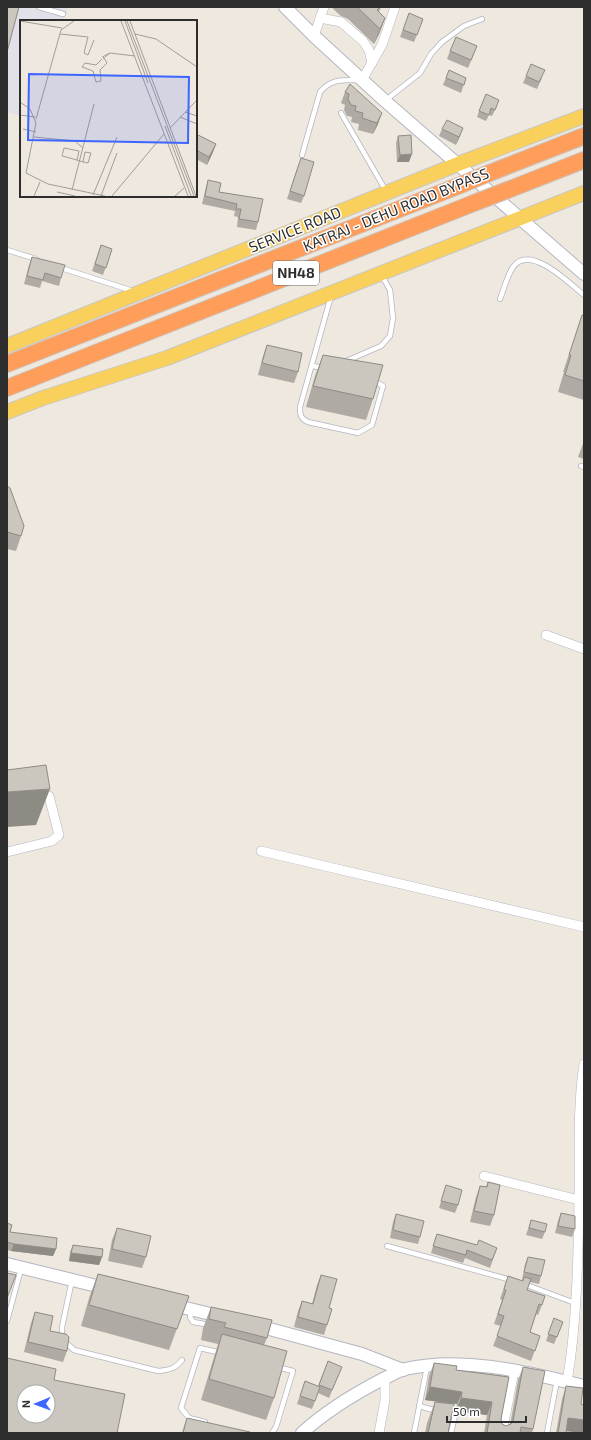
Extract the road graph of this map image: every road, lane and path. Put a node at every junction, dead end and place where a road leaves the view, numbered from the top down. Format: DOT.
graph roads {
  1 [pos="39,7"];
  2 [pos="285,7"];
  3 [pos="324,7"];
  4 [pos="395,7"];
  5 [pos="63,14"];
  6 [pos="320,18"];
  7 [pos="482,19"];
  8 [pos="314,36"];
  9 [pos="372,63"];
  10 [pos="362,80"];
  11 [pos="385,101"];
  12 [pos="341,113"];
  13 [pos="584,116"];
  14 [pos="584,136"];
  15 [pos="302,155"];
  16 [pos="584,160"];
  17 [pos="458,164"];
  18 [pos="387,193"];
  19 [pos="584,193"];
  20 [pos="521,218"];
  21 [pos="7,250"];
  22 [pos="44,262"];
  23 [pos="51,264"];
  24 [pos="381,274"];
  25 [pos="584,274"];
  26 [pos="139,293"];
  27 [pos="332,293"];
  28 [pos="584,295"];
  29 [pos="500,299"];
  30 [pos="7,346"];
  31 [pos="344,362"];
  32 [pos="7,364"];
  33 [pos="313,366"];
  34 [pos="327,369"];
  35 [pos="369,377"];
  36 [pos="7,388"];
  37 [pos="7,412"];
  38 [pos="546,635"];
  39 [pos="584,649"];
  40 [pos="28,796"];
  41 [pos="261,851"];
  42 [pos="7,852"];
  43 [pos="584,927"];
  44 [pos="584,1064"];
  45 [pos="484,1176"];
  46 [pos="579,1200"];
  47 [pos="386,1246"];
  48 [pos="7,1264"];
  49 [pos="22,1267"];
  50 [pos="72,1279"];
  51 [pos="117,1291"];
  52 [pos="155,1300"];
  53 [pos="575,1303"];
  54 [pos="193,1310"];
  55 [pos="7,1321"];
  56 [pos="214,1326"];
  57 [pos="224,1353"];
  58 [pos="182,1360"];
  59 [pos="270,1365"];
  60 [pos="427,1365"];
  61 [pos="403,1370"];
  62 [pos="514,1371"];
  63 [pos="385,1378"];
  64 [pos="562,1381"];
  65 [pos="584,1386"];
  66 [pos="419,1406"];
  67 [pos="209,1423"];
  68 [pos="272,1433"];
  69 [pos="302,1433"];
  70 [pos="380,1433"];
  71 [pos="414,1433"];
  72 [pos="451,1433"];
  73 [pos="502,1433"];
  74 [pos="547,1433"];
  1 -- 5 [label="lane"];
  2 -- 8 [label="street"];
  3 -- 6 [label="street"];
  4 -- 9 [label="street"];
  6 -- 8 [label="street"];
  6 -- 9 [label="street"];
  7 -- 11 [label="lane"];
  8 -- 10 [label="street"];
  9 -- 10 [label="street"];
  10 -- 11 [label="street"];
  10 -- 15 [label="lane"];
  11 -- 17 [label="street"];
  12 -- 18 [label="lane"];
  13 -- 17 [label="main road, SERVICE ROAD"];
  14 -- 32 [label="highway, KATRAJ - DEHU ROAD BYPASS / NH48, bridge"];
  16 -- 36 [label="highway, KATRAJ - DEHU ROAD BYPASS / NH48, bridge"];
  17 -- 18 [label="main road, SERVICE ROAD"];
  17 -- 20 [label="street"];
  18 -- 26 [label="main road, SERVICE ROAD"];
  19 -- 20 [label="main road"];
  20 -- 24 [label="main road"];
  20 -- 25 [label="street"];
  21 -- 22 [label="lane"];
  23 -- 26 [label="lane"];
  24 -- 27 [label="main road"];
  24 -- 31 [label="lane"];
  26 -- 30 [label="main road, SERVICE ROAD"];
  27 -- 33 [label="lane"];
  27 -- 37 [label="main road"];
  28 -- 29 [label="lane"];
  33 -- 34 [label="lane"];
  33 -- 35 [label="lane"];
  38 -- 39 [label="street"];
  40 -- 42 [label="street"];
  41 -- 43 [label="street"];
  44 -- 46 [label="street"];
  45 -- 46 [label="street"];
  46 -- 53 [label="street"];
  47 -- 53 [label="lane"];
  48 -- 49 [label="street"];
  49 -- 50 [label="street"];
  49 -- 55 [label="lane"];
  50 -- 51 [label="street"];
  50 -- 58 [label="lane"];
  52 -- 54 [label="street"];
  53 -- 64 [label="street"];
  54 -- 56 [label="lane"];
  54 -- 61 [label="street"];
  57 -- 67 [label="lane"];
  59 -- 68 [label="lane"];
  60 -- 61 [label="street"];
  60 -- 62 [label="street"];
  60 -- 66 [label="lane"];
  61 -- 63 [label="street"];
  62 -- 64 [label="street"];
  62 -- 73 [label="street"];
  63 -- 69 [label="street"];
  63 -- 70 [label="street"];
  64 -- 65 [label="street"];
  64 -- 74 [label="lane"];
  66 -- 71 [label="lane"];
  66 -- 72 [label="lane"];
}
